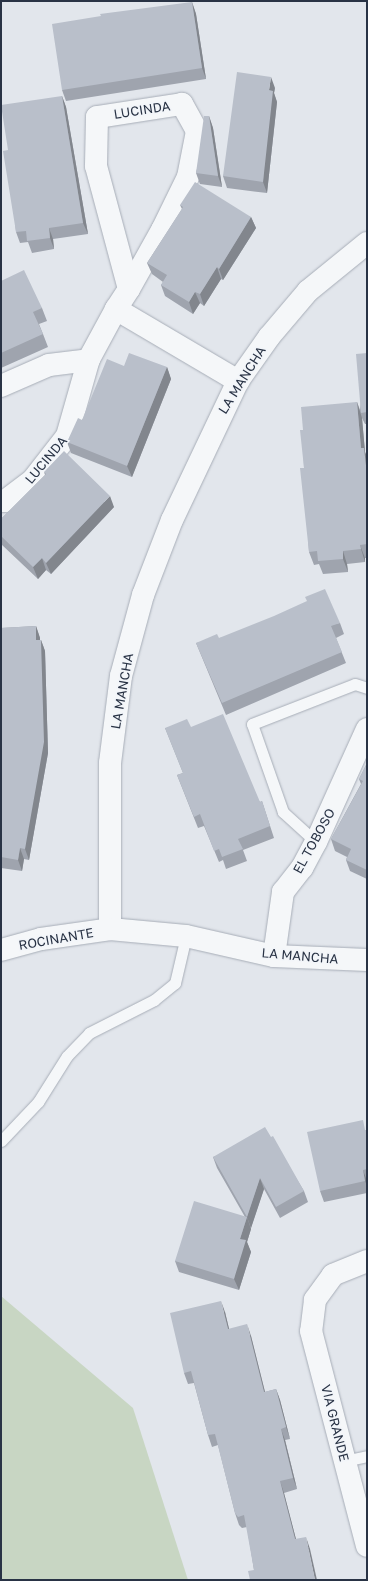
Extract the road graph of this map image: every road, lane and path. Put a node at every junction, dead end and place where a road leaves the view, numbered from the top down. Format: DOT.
graph roads {
  1 [pos="367,243"];
  2 [pos="129,289"];
  3 [pos="116,309"];
  4 [pos="89,360"];
  5 [pos="238,381"];
  6 [pos="1,386"];
  7 [pos="1,501"];
  8 [pos="367,688"];
  9 [pos="367,729"];
  10 [pos="316,842"];
  11 [pos="110,929"];
  12 [pos="186,936"];
  13 [pos="1,950"];
  14 [pos="274,956"];
  15 [pos="367,960"];
  16 [pos="1,1141"];
  17 [pos="367,1261"];
  18 [pos="367,1456"];
  19 [pos="344,1462"];
  20 [pos="367,1546"];
  1 -- 5 [label="street, LA MANCHA"];
  2 -- 2 [label="street, LUCINDA"];
  2 -- 3 [label="street, LUCINDA"];
  3 -- 4 [label="street, LUCINDA"];
  3 -- 5 [label="street"];
  4 -- 6 [label="street"];
  4 -- 7 [label="street, LUCINDA"];
  5 -- 11 [label="street, LA MANCHA"];
  8 -- 10 [label="lane"];
  9 -- 10 [label="street, EL TOBOSO"];
  10 -- 14 [label="street, EL TOBOSO"];
  11 -- 12 [label="street, LA MANCHA"];
  11 -- 13 [label="street, ROCINANTE"];
  12 -- 14 [label="street, LA MANCHA"];
  12 -- 16 [label="lane"];
  14 -- 15 [label="street, LA MANCHA"];
  17 -- 19 [label="street, VIA GRANDE"];
  18 -- 19 [label="lane"];
  19 -- 20 [label="street, VIA GRANDE"];
}
